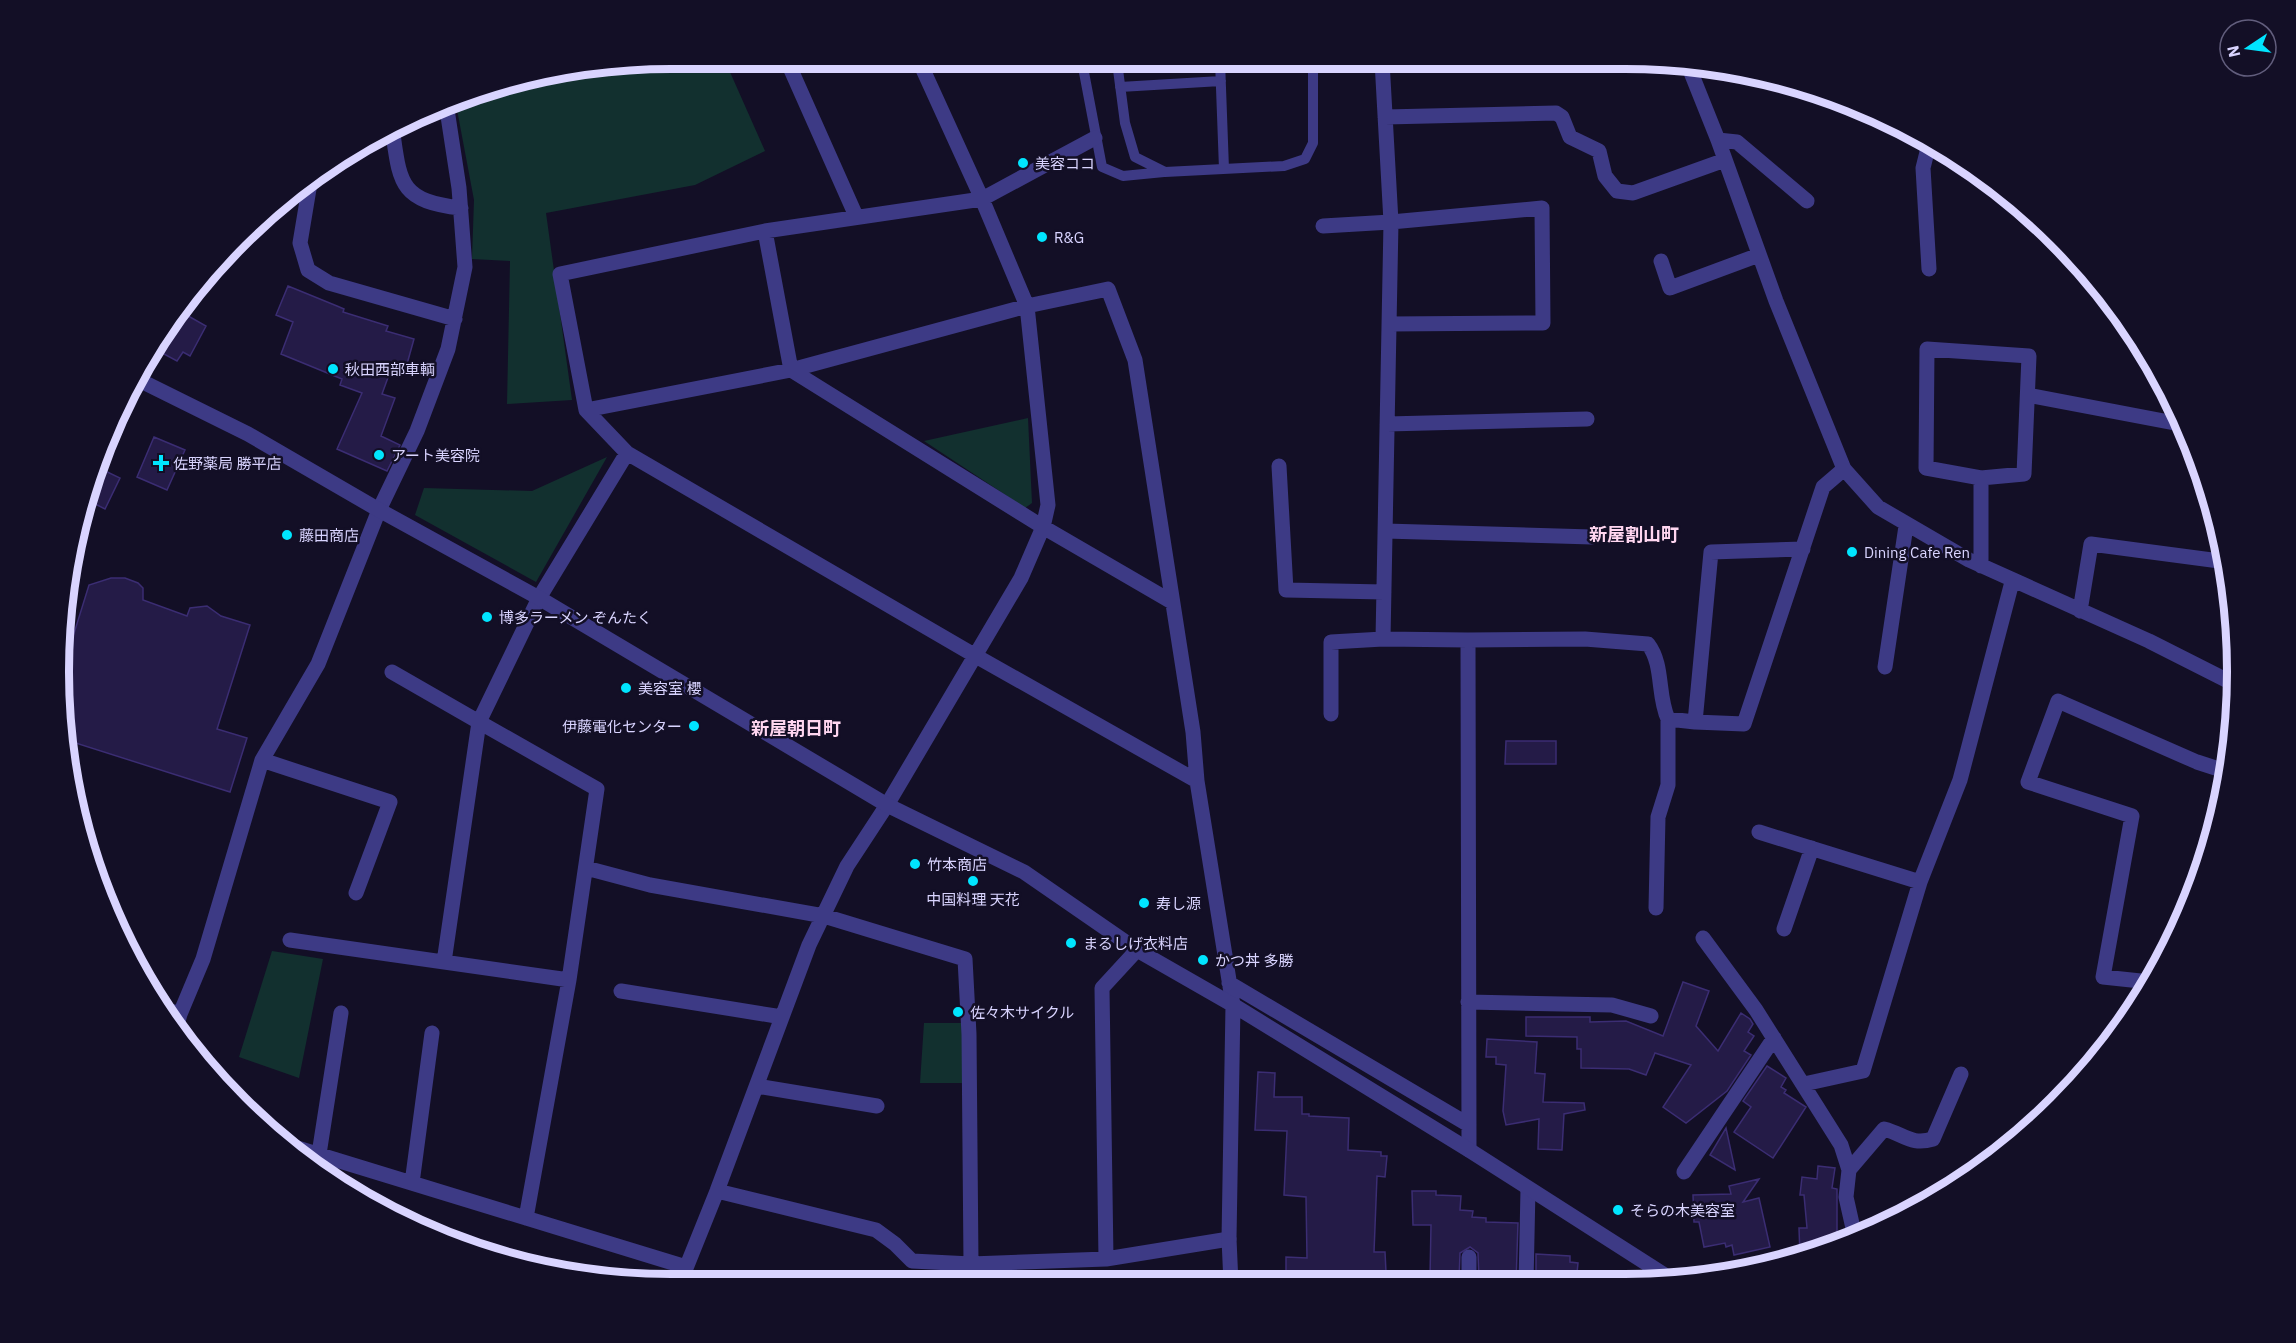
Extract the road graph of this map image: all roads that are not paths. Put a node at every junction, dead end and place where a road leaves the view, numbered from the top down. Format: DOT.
graph roads {
  1 [pos="791,69"];
  2 [pos="923,69"];
  3 [pos="1083,69"];
  4 [pos="1118,69"];
  5 [pos="1220,69"];
  6 [pos="1313,69"];
  7 [pos="1382,69"];
  8 [pos="1691,73"];
  9 [pos="1221,81"];
  10 [pos="1120,87"];
  11 [pos="447,113"];
  12 [pos="1385,117"];
  13 [pos="393,137"];
  14 [pos="1095,138"];
  15 [pos="1718,140"];
  16 [pos="1927,151"];
  17 [pos="1725,160"];
  18 [pos="1224,169"];
  19 [pos="1165,172"];
  20 [pos="309,191"];
  21 [pos="982,199"];
  22 [pos="1807,201"];
  23 [pos="461,208"];
  24 [pos="856,216"];
  25 [pos="1391,222"];
  26 [pos="1323,226"];
  27 [pos="765,231"];
  28 [pos="1759,255"];
  29 [pos="1661,261"];
  30 [pos="1929,269"];
  31 [pos="1027,306"];
  32 [pos="455,319"];
  33 [pos="1389,324"];
  34 [pos="791,370"];
  35 [pos="143,382"];
  36 [pos="2028,395"];
  37 [pos="586,410"];
  38 [pos="1587,419"];
  39 [pos="2173,423"];
  40 [pos="1387,424"];
  41 [pos="627,453"];
  42 [pos="1279,466"];
  43 [pos="1844,468"];
  44 [pos="1981,478"];
  45 [pos="379,510"];
  46 [pos="1906,526"];
  47 [pos="1043,527"];
  48 [pos="1385,531"];
  49 [pos="1592,537"];
  50 [pos="1803,549"];
  51 [pos="2216,561"];
  52 [pos="1981,566"];
  53 [pos="2013,582"];
  54 [pos="1384,592"];
  55 [pos="539,598"];
  56 [pos="1172,602"];
  57 [pos="2080,611"];
  58 [pos="1383,639"];
  59 [pos="1467,640"];
  60 [pos="974,655"];
  61 [pos="1885,667"];
  62 [pos="392,672"];
  63 [pos="2227,680"];
  64 [pos="1331,714"];
  65 [pos="1668,719"];
  66 [pos="479,722"];
  67 [pos="1695,722"];
  68 [pos="262,760"];
  69 [pos="2219,769"];
  70 [pos="1197,781"];
  71 [pos="887,805"];
  72 [pos="1759,832"];
  73 [pos="1812,849"];
  74 [pos="586,868"];
  75 [pos="1920,882"];
  76 [pos="356,893"];
  77 [pos="1656,908"];
  78 [pos="824,916"];
  79 [pos="1784,929"];
  80 [pos="1702,938"];
  81 [pos="290,940"];
  82 [pos="1137,950"];
  83 [pos="444,962"];
  84 [pos="569,980"];
  85 [pos="2141,981"];
  86 [pos="1229,983"];
  87 [pos="621,991"];
  88 [pos="1468,1002"];
  89 [pos="1233,1005"];
  90 [pos="175,1012"];
  91 [pos="342,1013"];
  92 [pos="1651,1016"];
  93 [pos="782,1017"];
  94 [pos="432,1033"];
  95 [pos="1774,1038"];
  96 [pos="1961,1074"];
  97 [pos="1804,1084"];
  98 [pos="757,1086"];
  99 [pos="877,1106"];
  100 [pos="1469,1125"];
  101 [pos="1469,1150"];
  102 [pos="309,1152"];
  103 [pos="319,1155"];
  104 [pos="1849,1170"];
  105 [pos="1684,1172"];
  106 [pos="412,1183"];
  107 [pos="1528,1189"];
  108 [pos="717,1191"];
  109 [pos="526,1218"];
  110 [pos="1853,1229"];
  111 [pos="1229,1239"];
  112 [pos="1469,1257"];
  113 [pos="1106,1259"];
  114 [pos="971,1264"];
  115 [pos="686,1267"];
  116 [pos="1661,1273"];
  117 [pos="683,1274"];
  118 [pos="1231,1274"];
  119 [pos="1469,1274"];
  120 [pos="1526,1274"];
  1 -- 24 [label="street"];
  2 -- 21 [label="street"];
  3 -- 14 [label="lane"];
  4 -- 10 [label="lane"];
  5 -- 9 [label="lane"];
  6 -- 18 [label="lane"];
  7 -- 12 [label="street"];
  8 -- 15 [label="street"];
  9 -- 10 [label="lane"];
  9 -- 18 [label="lane"];
  10 -- 19 [label="lane"];
  11 -- 23 [label="street"];
  12 -- 17 [label="street"];
  12 -- 25 [label="street"];
  13 -- 23 [label="street"];
  14 -- 19 [label="lane"];
  14 -- 21 [label="street"];
  15 -- 17 [label="street"];
  15 -- 22 [label="street"];
  16 -- 30 [label="street"];
  17 -- 28 [label="street"];
  18 -- 19 [label="lane"];
  20 -- 32 [label="street"];
  21 -- 24 [label="street"];
  21 -- 31 [label="street"];
  23 -- 32 [label="street"];
  24 -- 27 [label="street"];
  25 -- 26 [label="street"];
  25 -- 33 [label="street"];
  25 -- 33 [label="street"];
  27 -- 34 [label="street"];
  27 -- 37 [label="street"];
  28 -- 29 [label="street"];
  28 -- 43 [label="street"];
  31 -- 34 [label="street"];
  31 -- 47 [label="street"];
  31 -- 56 [label="street"];
  32 -- 45 [label="street"];
  33 -- 40 [label="street"];
  34 -- 37 [label="street"];
  34 -- 47 [label="street"];
  35 -- 45 [label="street"];
  36 -- 39 [label="street"];
  36 -- 44 [label="street"];
  36 -- 44 [label="street"];
  37 -- 41 [label="street"];
  38 -- 40 [label="street"];
  40 -- 48 [label="street"];
  41 -- 55 [label="street"];
  41 -- 60 [label="street"];
  42 -- 54 [label="street"];
  43 -- 46 [label="street"];
  43 -- 50 [label="street"];
  44 -- 52 [label="street"];
  45 -- 55 [label="street"];
  45 -- 68 [label="street"];
  46 -- 52 [label="street"];
  46 -- 61 [label="street"];
  47 -- 56 [label="street"];
  47 -- 60 [label="street"];
  48 -- 49 [label="street"];
  48 -- 54 [label="street"];
  50 -- 67 [label="street"];
  50 -- 67 [label="street"];
  51 -- 57 [label="street"];
  52 -- 53 [label="street"];
  53 -- 57 [label="street"];
  53 -- 75 [label="street"];
  54 -- 58 [label="street"];
  55 -- 66 [label="street"];
  55 -- 71 [label="street"];
  56 -- 70 [label="street"];
  57 -- 63 [label="street"];
  58 -- 59 [label="street"];
  58 -- 64 [label="street"];
  59 -- 65 [label="street"];
  59 -- 88 [label="street"];
  60 -- 70 [label="street"];
  60 -- 71 [label="street"];
  62 -- 66 [label="street"];
  65 -- 67 [label="street"];
  65 -- 77 [label="street"];
  66 -- 74 [label="street"];
  66 -- 83 [label="street"];
  68 -- 76 [label="street"];
  68 -- 90 [label="street"];
  69 -- 85 [label="street"];
  70 -- 86 [label="street"];
  71 -- 78 [label="street"];
  71 -- 82 [label="street"];
  72 -- 73 [label="street"];
  73 -- 75 [label="street"];
  73 -- 79 [label="street"];
  74 -- 78 [label="street"];
  74 -- 84 [label="street"];
  75 -- 97 [label="street"];
  78 -- 93 [label="street"];
  78 -- 114 [label="street"];
  80 -- 95 [label="street"];
  81 -- 83 [label="street"];
  82 -- 89 [label="street"];
  82 -- 113 [label="street"];
  83 -- 84 [label="street"];
  84 -- 109 [label="street"];
  86 -- 89 [label="street"];
  86 -- 100 [label="street"];
  87 -- 93 [label="street"];
  88 -- 92 [label="street"];
  88 -- 100 [label="street"];
  89 -- 101 [label="street"];
  89 -- 111 [label="street"];
  91 -- 103 [label="street"];
  93 -- 98 [label="street"];
  94 -- 106 [label="street"];
  95 -- 97 [label="street"];
  95 -- 105 [label="street"];
  96 -- 104 [label="street"];
  97 -- 104 [label="street"];
  98 -- 99 [label="street"];
  98 -- 108 [label="street"];
  100 -- 101 [label="street"];
  101 -- 107 [label="street"];
  102 -- 103 [label="street"];
  103 -- 106 [label="street"];
  104 -- 110 [label="street"];
  106 -- 109 [label="street"];
  107 -- 116 [label="street"];
  107 -- 120 [label="street"];
  108 -- 114 [label="street"];
  108 -- 115 [label="street"];
  109 -- 115 [label="street"];
  111 -- 113 [label="street"];
  111 -- 118 [label="street"];
  112 -- 119 [label="street"];
  113 -- 114 [label="street"];
  115 -- 117 [label="street"];
}
